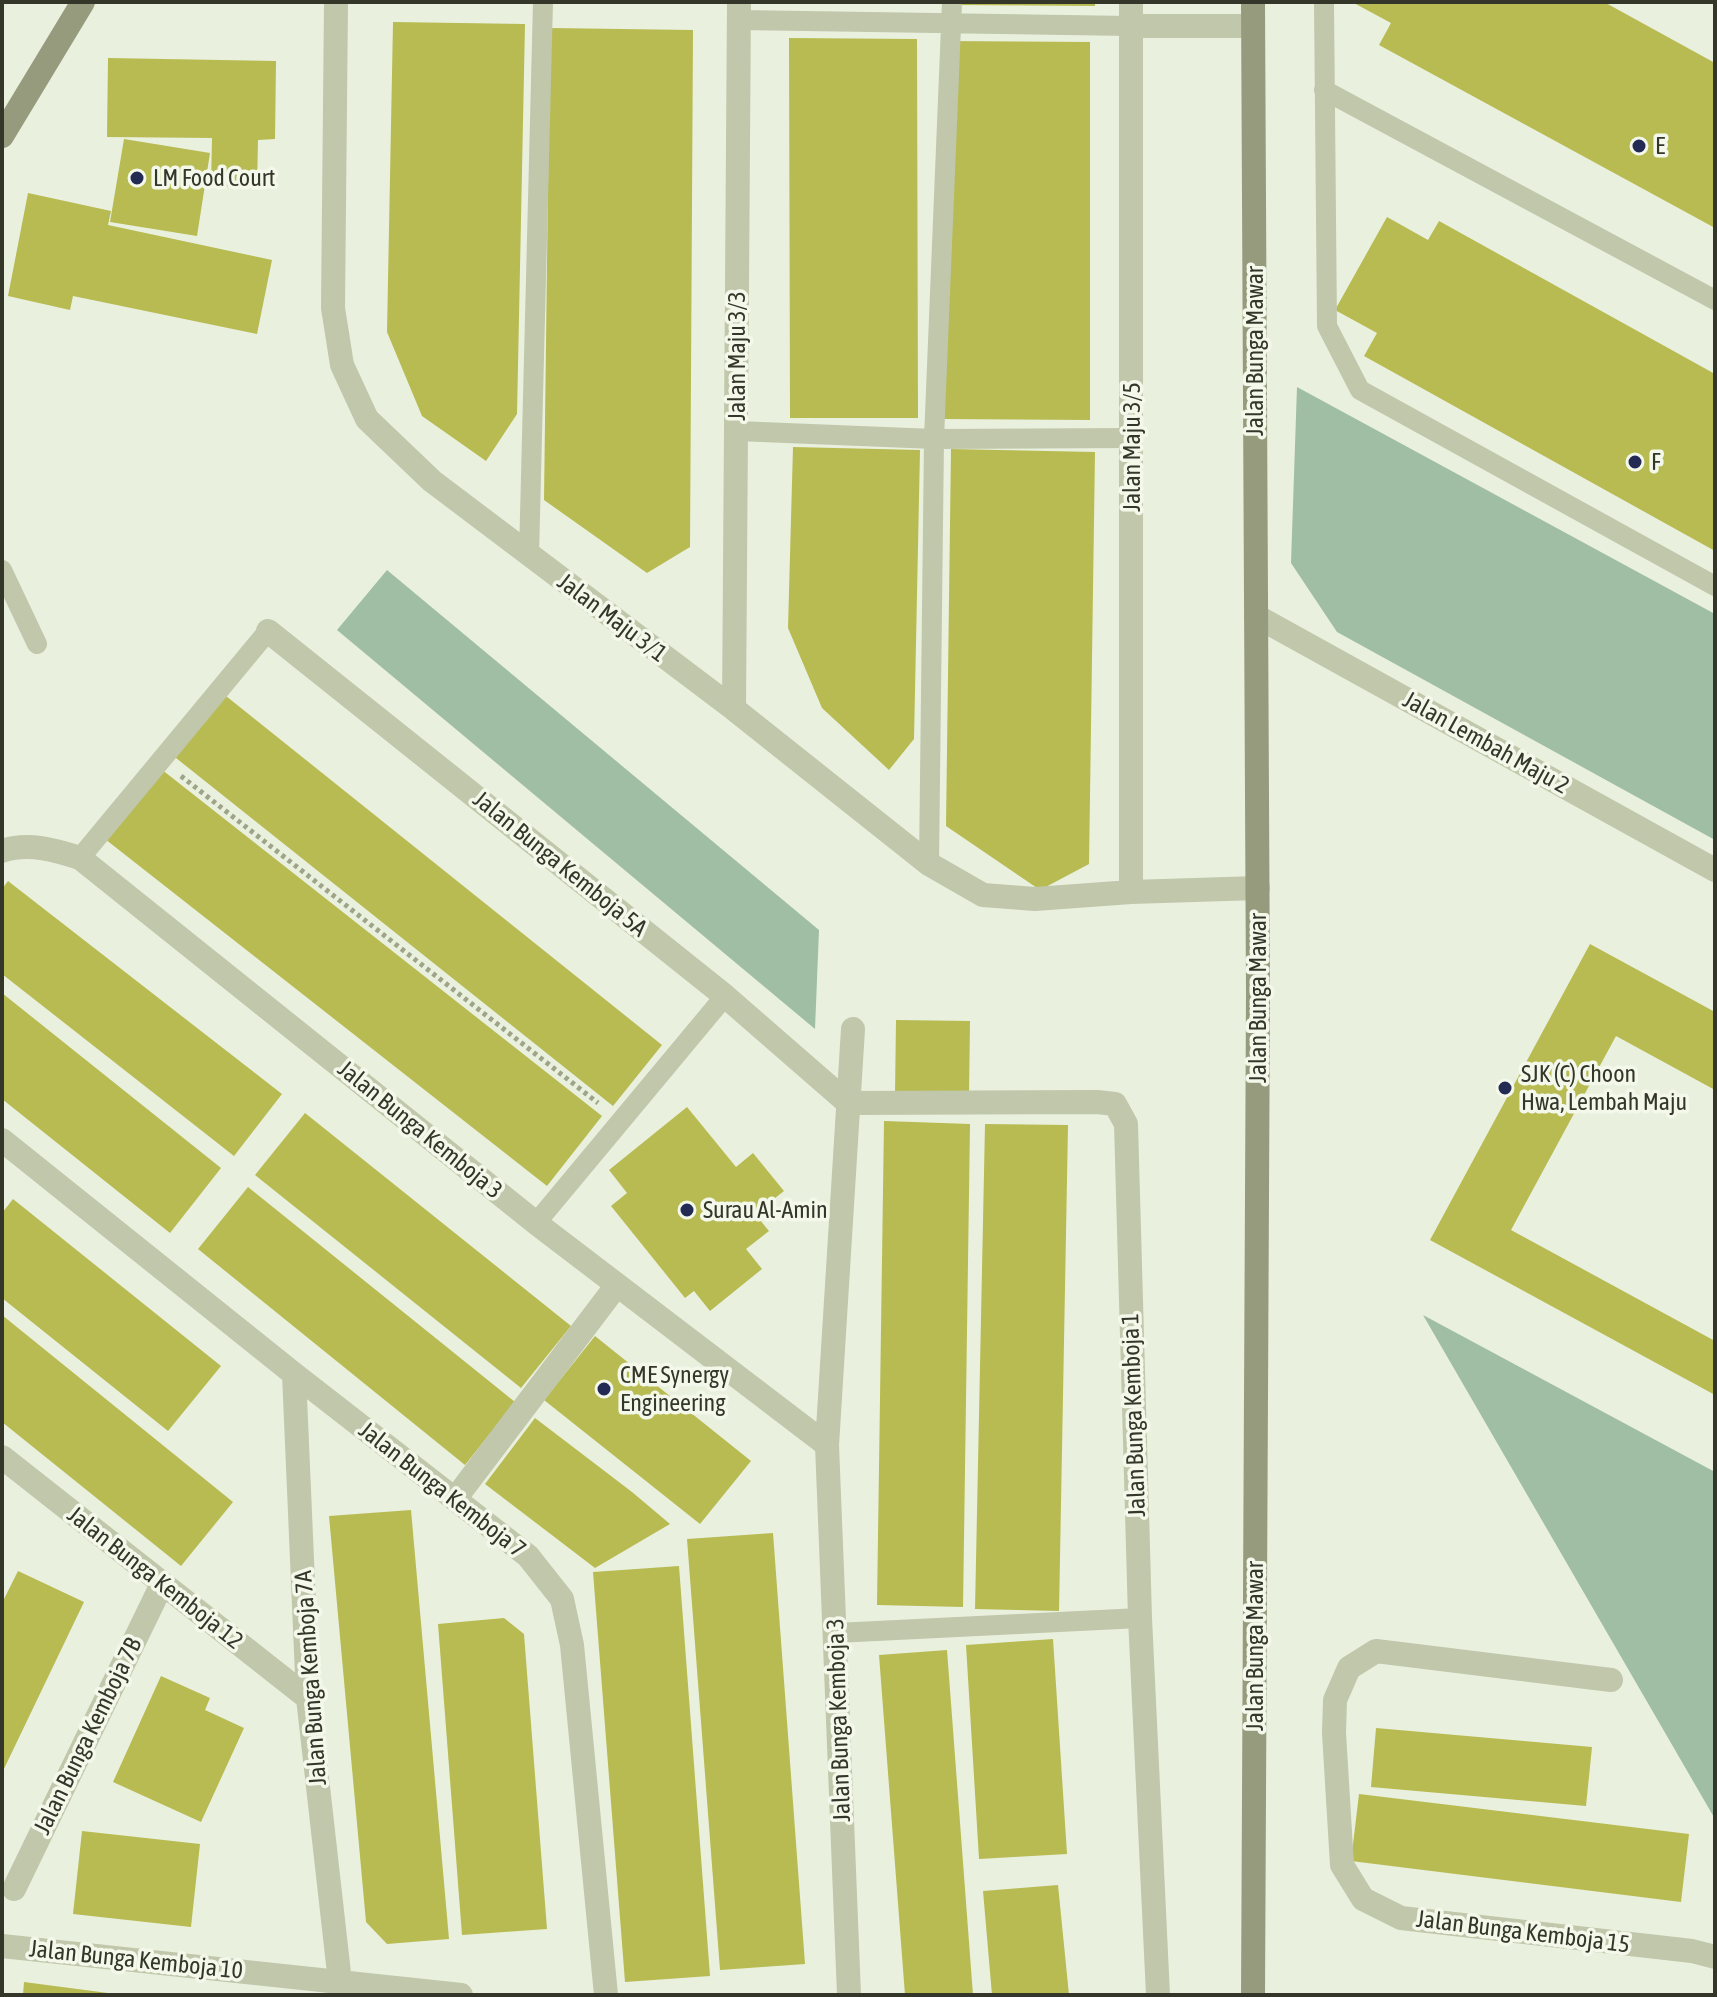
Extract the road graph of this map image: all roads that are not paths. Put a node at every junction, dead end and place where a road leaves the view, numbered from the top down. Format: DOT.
graph roads {
  1 [pos="83,2"];
  2 [pos="336,2"];
  3 [pos="543,2"];
  4 [pos="952,2"];
  5 [pos="1324,2"];
  6 [pos="739,11"];
  7 [pos="1131,14"];
  8 [pos="1253,14"];
  9 [pos="952,23"];
  10 [pos="1324,90"];
  11 [pos="2,136"];
  12 [pos="1715,300"];
  13 [pos="737,431"];
  14 [pos="1132,438"];
  15 [pos="934,439"];
  16 [pos="529,555"];
  17 [pos="2,570"];
  18 [pos="1715,586"];
  19 [pos="1256,616"];
  20 [pos="268,631"];
  21 [pos="37,644"];
  22 [pos="734,709"];
  23 [pos="2,851"];
  24 [pos="80,858"];
  25 [pos="929,864"];
  26 [pos="1715,870"];
  27 [pos="1258,888"];
  28 [pos="1131,892"];
  29 [pos="725,996"];
  30 [pos="853,1029"];
  31 [pos="848,1103"];
  32 [pos="2,1140"];
  33 [pos="536,1223"];
  34 [pos="617,1285"];
  35 [pos="294,1374"];
  36 [pos="827,1445"];
  37 [pos="2,1457"];
  38 [pos="455,1499"];
  39 [pos="162,1584"];
  40 [pos="1140,1618"];
  41 [pos="836,1633"];
  42 [pos="1611,1680"];
  43 [pos="308,1698"];
  44 [pos="14,1889"];
  45 [pos="2,1946"];
  46 [pos="1715,1957"];
  47 [pos="340,1982"];
  48 [pos="420,1993"];
  49 [pos="461,1995"];
  50 [pos="606,1995"];
  51 [pos="849,1995"];
  52 [pos="1158,1995"];
  53 [pos="1253,1995"];
  1 -- 11 [label="street"];
  2 -- 16 [label="street, Jalan Maju 3/1"];
  3 -- 16 [label="lane"];
  4 -- 9 [label="lane"];
  5 -- 10 [label="lane"];
  6 -- 9 [label="lane"];
  6 -- 13 [label="street, Jalan Maju 3/3"];
  7 -- 8 [label="street"];
  7 -- 9 [label="lane"];
  7 -- 14 [label="street, Jalan Maju 3/5"];
  8 -- 19 [label="street, Jalan Bunga Mawar"];
  9 -- 15 [label="lane"];
  10 -- 12 [label="lane"];
  10 -- 18 [label="lane"];
  13 -- 15 [label="lane"];
  13 -- 22 [label="street, Jalan Maju 3/3"];
  14 -- 15 [label="lane"];
  14 -- 28 [label="street, Jalan Maju 3/5"];
  15 -- 25 [label="lane"];
  16 -- 22 [label="street, Jalan Maju 3/1"];
  17 -- 21 [label="lane"];
  19 -- 26 [label="street, Jalan Lembah Maju 2"];
  19 -- 27 [label="street, Jalan Bunga Mawar"];
  20 -- 24 [label="lane"];
  20 -- 29 [label="street, Jalan Bunga Kemboja 5A"];
  22 -- 25 [label="street, Jalan Maju 3/1"];
  23 -- 24 [label="street, Jalan Bunga Kemboja 3"];
  24 -- 33 [label="street, Jalan Bunga Kemboja 3"];
  25 -- 28 [label="street, Jalan Maju 3/1"];
  27 -- 28 [label="street, Jalan Maju 3/1"];
  27 -- 53 [label="street, Jalan Bunga Mawar"];
  29 -- 31 [label="street, Jalan Bunga Kemboja 5A"];
  29 -- 33 [label="lane"];
  30 -- 31 [label="street, Jalan Bunga Kemboja 3"];
  31 -- 36 [label="street, Jalan Bunga Kemboja 3"];
  31 -- 40 [label="street, Jalan Bunga Kemboja 1"];
  32 -- 35 [label="street, Jalan Bunga Kemboja 7"];
  33 -- 34 [label="street, Jalan Bunga Kemboja 3"];
  34 -- 36 [label="street, Jalan Bunga Kemboja 3"];
  34 -- 38 [label="street"];
  35 -- 38 [label="street, Jalan Bunga Kemboja 7"];
  35 -- 43 [label="street, Jalan Bunga Kemboja 7A"];
  36 -- 41 [label="street, Jalan Bunga Kemboja 3"];
  37 -- 39 [label="street, Jalan Bunga Kemboja 12"];
  38 -- 50 [label="street, Jalan Bunga Kemboja 7"];
  39 -- 43 [label="street, Jalan Bunga Kemboja 12"];
  39 -- 44 [label="street, Jalan Bunga Kemboja 7B"];
  40 -- 41 [label="lane"];
  40 -- 52 [label="street, Jalan Bunga Kemboja 1"];
  41 -- 51 [label="street, Jalan Bunga Kemboja 3"];
  42 -- 46 [label="street, Jalan Bunga Kemboja 15"];
  43 -- 47 [label="street, Jalan Bunga Kemboja 7A"];
  45 -- 47 [label="street, Jalan Bunga Kemboja 10"];
  47 -- 48 [label="street, Jalan Bunga Kemboja 10"];
  48 -- 49 [label="street, Jalan Bunga Kemboja 10"];
}
